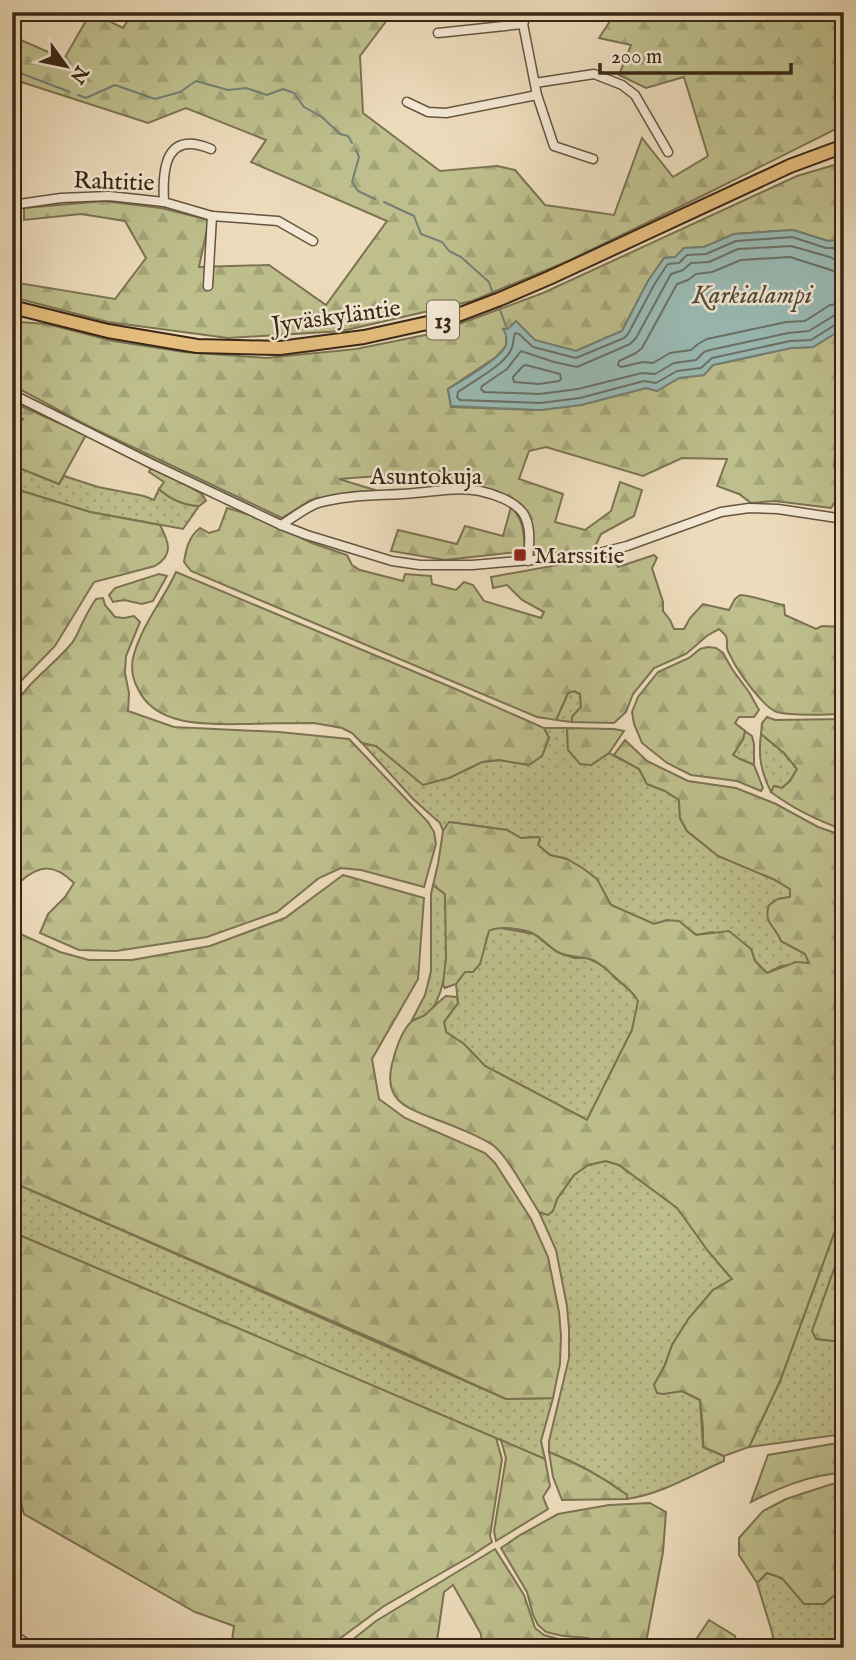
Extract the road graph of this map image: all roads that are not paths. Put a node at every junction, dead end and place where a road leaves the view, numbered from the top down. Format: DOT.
graph roads {
  1 [pos="528,12"];
  2 [pos="523,24"];
  3 [pos="438,33"];
  4 [pos="535,83"];
  5 [pos="537,95"];
  6 [pos="407,102"];
  7 [pos="844,146"];
  8 [pos="211,149"];
  9 [pos="668,152"];
  10 [pos="593,159"];
  11 [pos="164,202"];
  12 [pos="12,205"];
  13 [pos="212,216"];
  14 [pos="313,241"];
  15 [pos="208,286"];
  16 [pos="12,307"];
  17 [pos="12,394"];
  18 [pos="844,519"];
  19 [pos="281,525"];
  20 [pos="528,561"];
  21 [pos="20,1639"];
  22 [pos="339,1645"];
  23 [pos="33,1648"];
  24 [pos="352,1648"];
  1 -- 2 [label="street"];
  2 -- 3 [label="street"];
  2 -- 4 [label="street"];
  4 -- 5 [label="street"];
  4 -- 9 [label="street"];
  5 -- 6 [label="street"];
  5 -- 10 [label="street"];
  7 -- 16 [label="highway, Jyväskyläntie / 13"];
  8 -- 11 [label="street"];
  11 -- 12 [label="street, Rahtitie"];
  11 -- 13 [label="street, Rahtitie"];
  13 -- 14 [label="street, Rahtitie"];
  13 -- 15 [label="street"];
  17 -- 19 [label="street"];
  18 -- 20 [label="street"];
  19 -- 20 [label="street"];
  19 -- 20 [label="street, Asuntokuja"];
  21 -- 23 [label="street"];
  22 -- 24 [label="street"];
}
